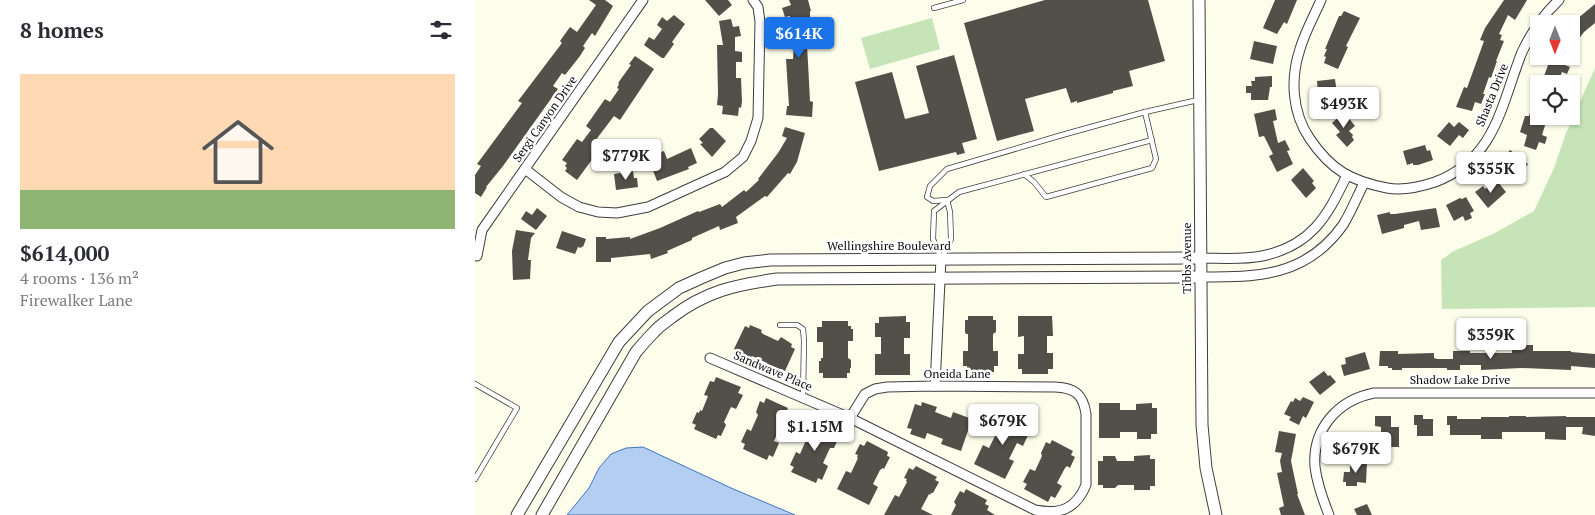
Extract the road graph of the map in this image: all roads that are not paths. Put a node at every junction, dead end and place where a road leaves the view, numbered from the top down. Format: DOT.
graph roads {
  1 [pos="643,0"];
  2 [pos="753,0"];
  3 [pos="963,0"];
  4 [pos="1199,0"];
  5 [pos="1321,0"];
  6 [pos="1559,0"];
  7 [pos="934,8"];
  8 [pos="1200,100"];
  9 [pos="1145,112"];
  10 [pos="1152,140"];
  11 [pos="525,169"];
  12 [pos="1024,174"];
  13 [pos="1347,175"];
  14 [pos="1364,183"];
  15 [pos="947,200"];
  16 [pos="477,256"];
  17 [pos="1201,258"];
  18 [pos="941,259"];
  19 [pos="1201,277"];
  20 [pos="940,278"];
  21 [pos="780,325"];
  22 [pos="710,358"];
  23 [pos="475,384"];
  24 [pos="935,386"];
  25 [pos="1078,393"];
  26 [pos="1595,393"];
  27 [pos="803,398"];
  28 [pos="850,418"];
  29 [pos="475,479"];
  30 [pos="517,515"];
  31 [pos="542,515"];
  32 [pos="1216,515"];
  33 [pos="1329,515"];
  1 -- 11 [label="street, Sergi Canyon Drive"];
  2 -- 11 [label="street"];
  3 -- 7 [label="lane"];
  4 -- 8 [label="street, Tibbs Avenue"];
  5 -- 13 [label="street, Shasta Drive"];
  6 -- 14 [label="street, Shasta Drive"];
  8 -- 9 [label="lane"];
  8 -- 17 [label="street, Tibbs Avenue"];
  9 -- 10 [label="lane"];
  9 -- 15 [label="lane"];
  10 -- 12 [label="lane"];
  10 -- 12 [label="lane"];
  11 -- 16 [label="street, Sergi Canyon Drive"];
  12 -- 15 [label="lane"];
  13 -- 14 [label="street, Shasta Drive"];
  13 -- 17 [label="street, Wellingshire Boulevard"];
  14 -- 19 [label="street"];
  15 -- 18 [label="lane"];
  15 -- 18 [label="lane"];
  17 -- 18 [label="street, Wellingshire Boulevard"];
  17 -- 19 [label="street, Tibbs Avenue"];
  18 -- 20 [label="street"];
  18 -- 30 [label="street, Wellingshire Boulevard"];
  19 -- 20 [label="street"];
  19 -- 32 [label="street, Tibbs Avenue"];
  20 -- 24 [label="street"];
  20 -- 31 [label="street"];
  21 -- 27 [label="lane"];
  22 -- 27 [label="street, Sandwave Place"];
  23 -- 29 [label="lane"];
  24 -- 25 [label="street, Oneida Lane"];
  24 -- 28 [label="street, Oneida Lane"];
  25 -- 28 [label="street, Sandwave Place"];
  26 -- 33 [label="street, Shadow Lake Drive"];
  27 -- 28 [label="street, Sandwave Place"];
}
